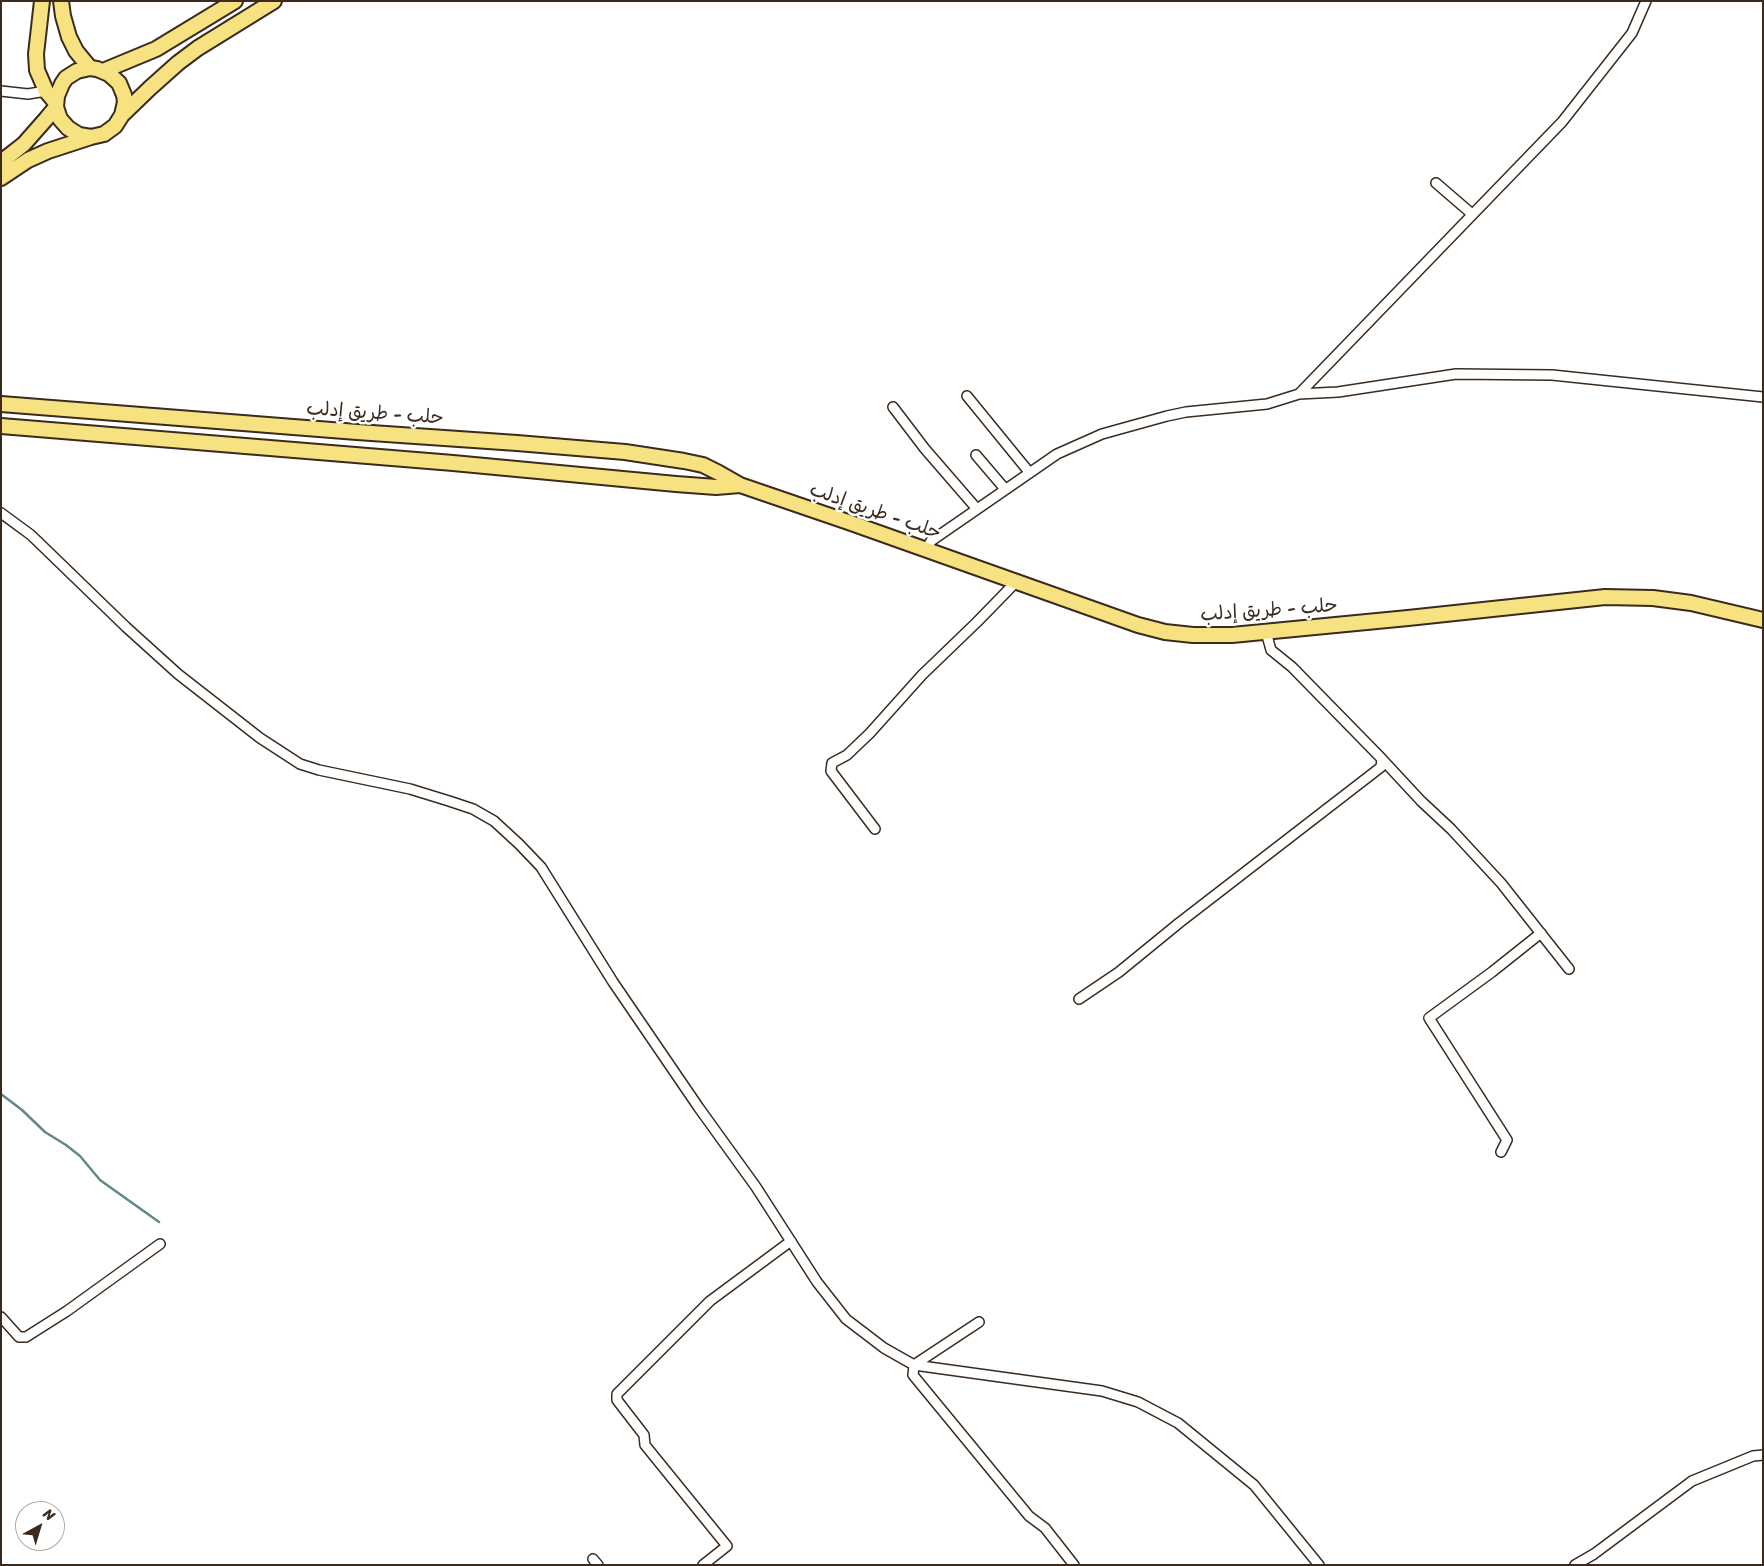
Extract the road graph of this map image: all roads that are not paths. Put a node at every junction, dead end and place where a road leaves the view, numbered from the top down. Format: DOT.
graph roads {
  1 [pos="42,1"];
  2 [pos="61,1"];
  3 [pos="235,1"];
  4 [pos="274,1"];
  5 [pos="1646,1"];
  6 [pos="97,70"];
  7 [pos="1,91"];
  8 [pos="46,91"];
  9 [pos="56,105"];
  10 [pos="122,115"];
  11 [pos="91,137"];
  12 [pos="1,162"];
  13 [pos="1,178"];
  14 [pos="1436,183"];
  15 [pos="1472,214"];
  16 [pos="1298,394"];
  17 [pos="967,396"];
  18 [pos="1763,397"];
  19 [pos="1,404"];
  20 [pos="893,407"];
  21 [pos="1,426"];
  22 [pos="976,455"];
  23 [pos="1029,472"];
  24 [pos="740,486"];
  25 [pos="1004,489"];
  26 [pos="977,508"];
  27 [pos="1,513"];
  28 [pos="926,550"];
  29 [pos="1016,582"];
  30 [pos="1763,620"];
  31 [pos="1266,632"];
  32 [pos="1382,759"];
  33 [pos="875,829"];
  34 [pos="1540,933"];
  35 [pos="1569,969"];
  36 [pos="1079,999"];
  37 [pos="1501,1152"];
  38 [pos="791,1240"];
  39 [pos="160,1244"];
  40 [pos="1,1317"];
  41 [pos="979,1322"];
  42 [pos="914,1365"];
  43 [pos="1763,1455"];
  44 [pos="702,1565"];
  45 [pos="1074,1565"];
  46 [pos="1319,1565"];
  47 [pos="1575,1565"];
  1 -- 8 [label="main road"];
  2 -- 6 [label="main road"];
  3 -- 6 [label="main road"];
  4 -- 10 [label="main road"];
  5 -- 15 [label="street"];
  6 -- 9 [label="main road"];
  6 -- 10 [label="main road"];
  7 -- 8 [label="street"];
  8 -- 9 [label="main road"];
  9 -- 11 [label="main road"];
  9 -- 12 [label="main road"];
  10 -- 11 [label="main road"];
  11 -- 13 [label="main road"];
  14 -- 15 [label="street"];
  15 -- 16 [label="street"];
  16 -- 18 [label="street"];
  16 -- 23 [label="street"];
  17 -- 23 [label="street"];
  19 -- 24 [label="main road, حلب - طريق إدلب"];
  20 -- 26 [label="street"];
  21 -- 24 [label="main road, حلب - طريق إدلب"];
  22 -- 25 [label="street"];
  23 -- 25 [label="street"];
  24 -- 28 [label="main road, حلب - طريق إدلب"];
  25 -- 26 [label="street"];
  26 -- 28 [label="street"];
  27 -- 38 [label="street"];
  28 -- 29 [label="main road, حلب - طريق إدلب"];
  29 -- 31 [label="main road, حلب - طريق إدلب"];
  29 -- 33 [label="street"];
  30 -- 31 [label="main road, حلب - طريق إدلب"];
  31 -- 32 [label="street"];
  32 -- 34 [label="street"];
  32 -- 36 [label="street"];
  34 -- 35 [label="street"];
  34 -- 37 [label="street"];
  38 -- 42 [label="street"];
  38 -- 44 [label="street"];
  39 -- 40 [label="street"];
  41 -- 42 [label="street"];
  42 -- 45 [label="street"];
  42 -- 46 [label="street"];
  43 -- 47 [label="street"];
}
